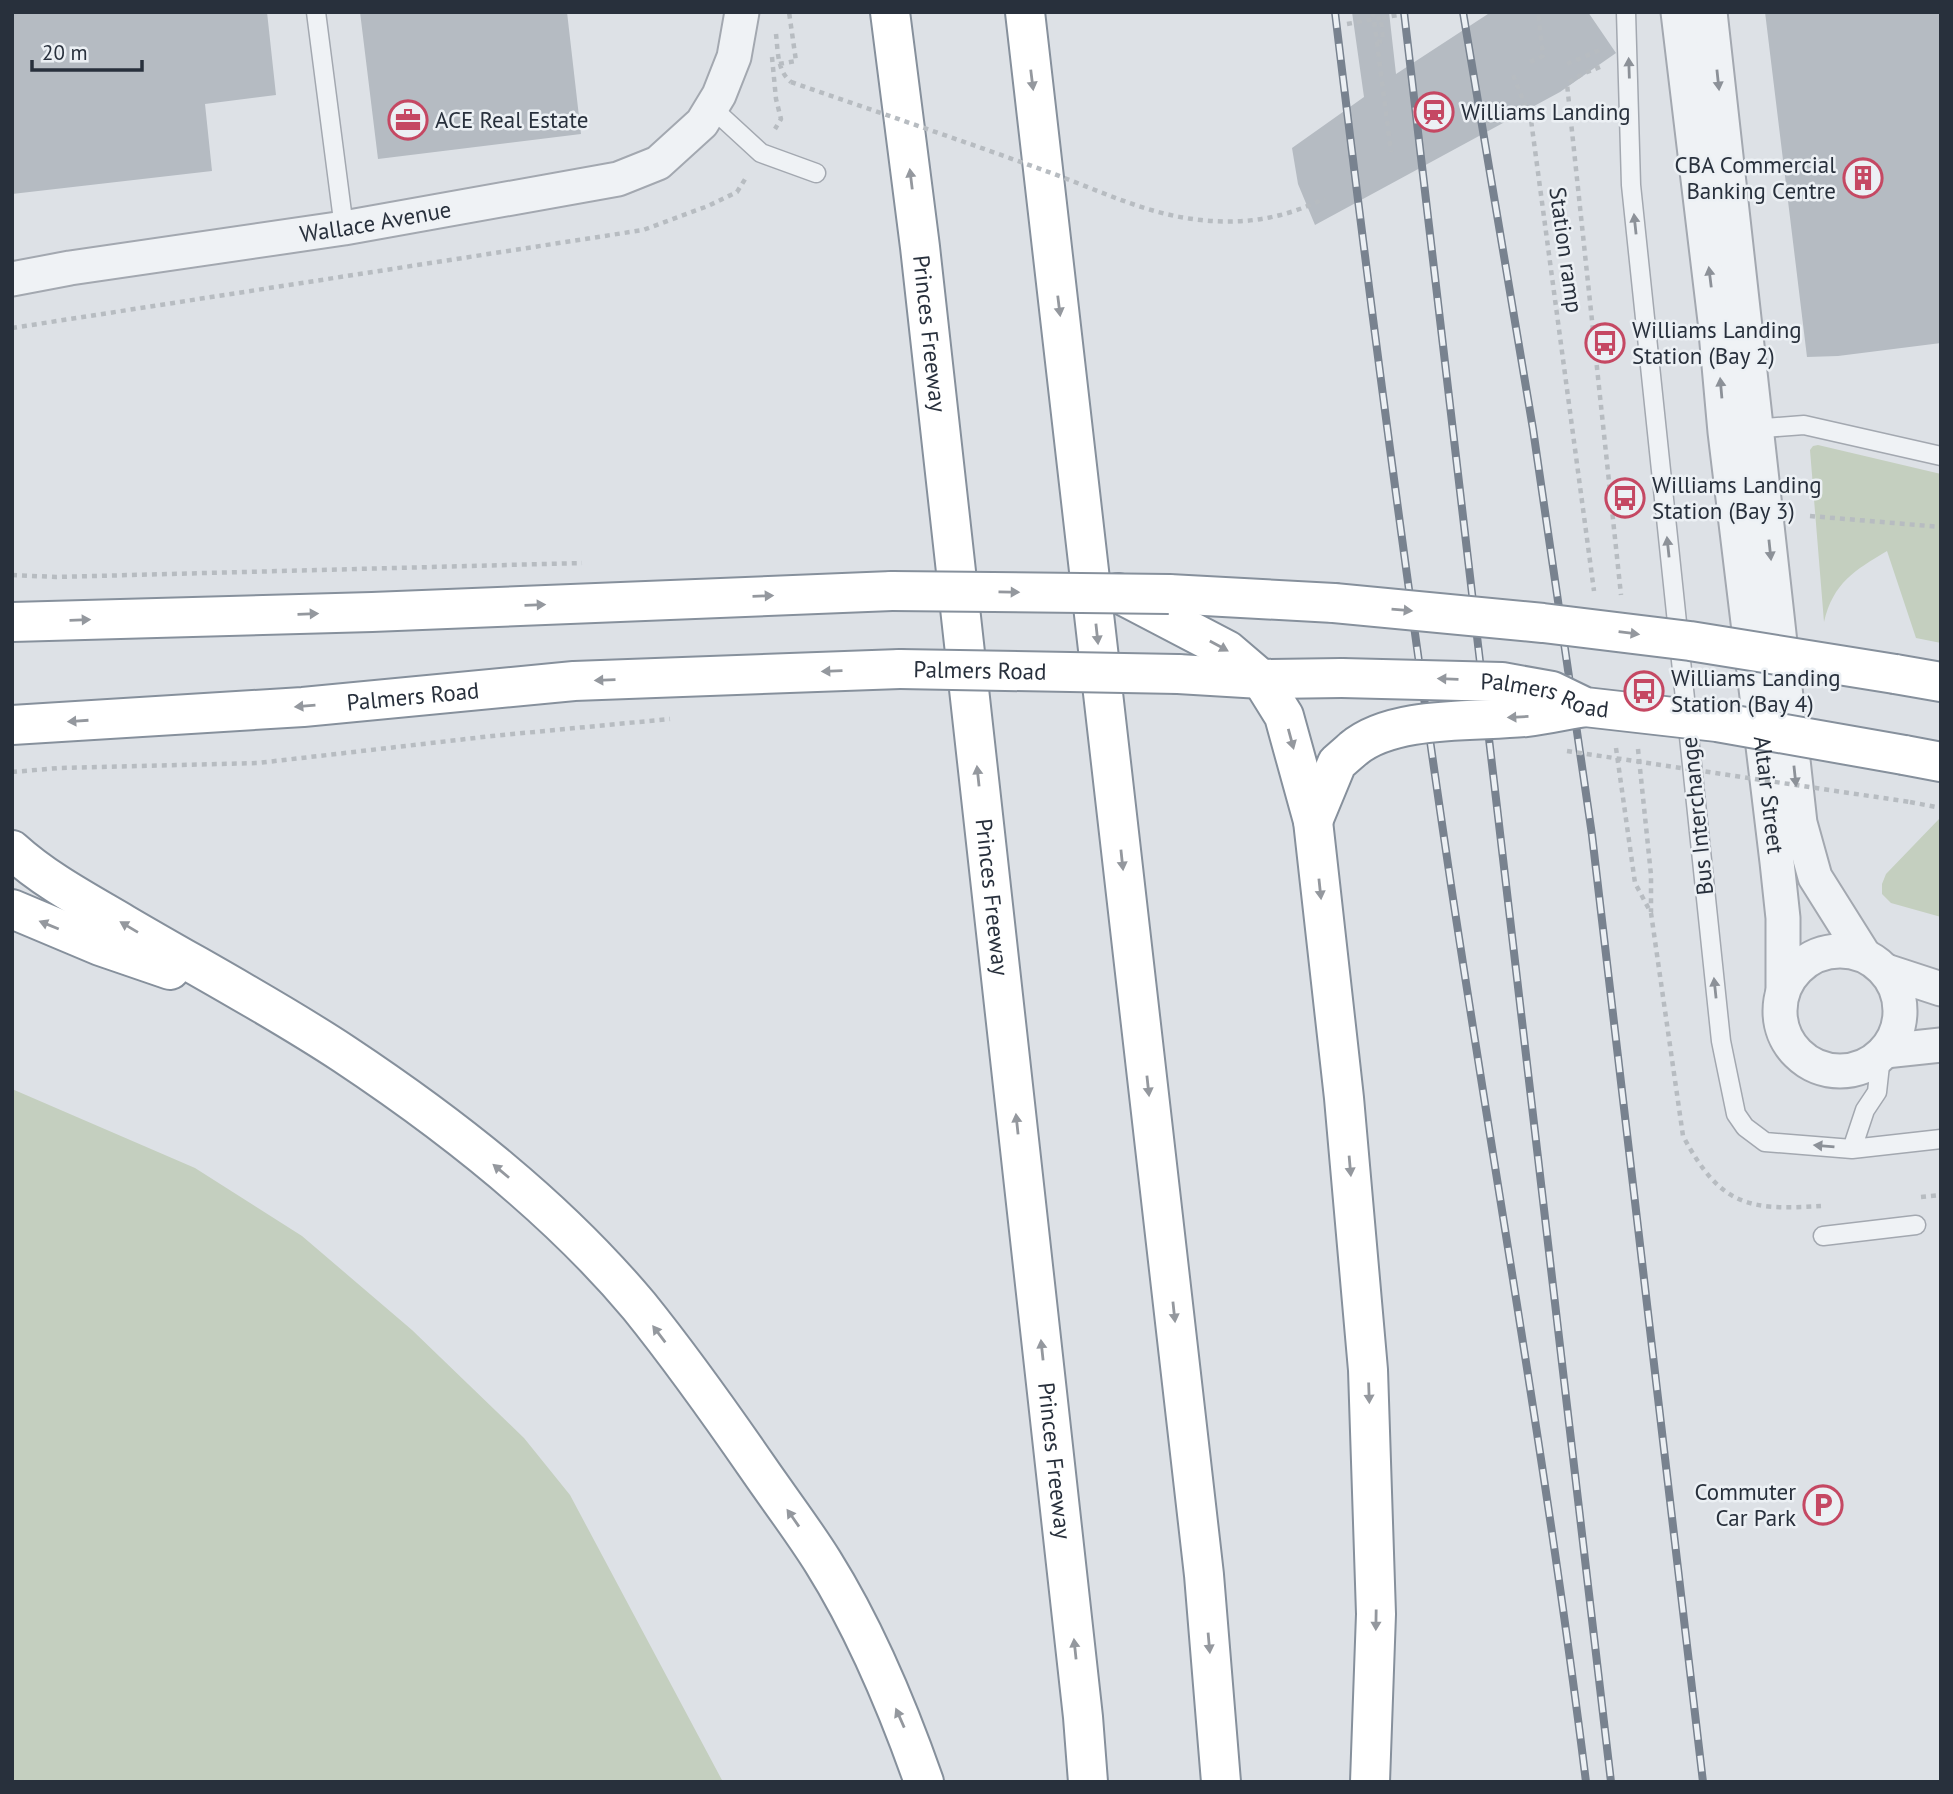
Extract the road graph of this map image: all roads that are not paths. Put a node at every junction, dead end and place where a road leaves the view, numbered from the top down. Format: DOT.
graph roads {
  1 [pos="316,12"];
  2 [pos="741,12"];
  3 [pos="890,12"];
  4 [pos="1025,12"];
  5 [pos="1626,12"];
  6 [pos="1678,12"];
  7 [pos="1710,12"];
  8 [pos="712,108"];
  9 [pos="816,173"];
  10 [pos="344,229"];
  11 [pos="12,279"];
  12 [pos="1741,430"];
  13 [pos="1941,456"];
  14 [pos="1118,593"];
  15 [pos="12,622"];
  16 [pos="1261,679"];
  17 [pos="1941,682"];
  18 [pos="1585,707"];
  19 [pos="12,725"];
  20 [pos="1941,762"];
  21 [pos="1313,821"];
  22 [pos="12,850"];
  23 [pos="12,909"];
  24 [pos="1875,963"];
  25 [pos="1941,989"];
  26 [pos="1783,991"];
  27 [pos="251,999"];
  28 [pos="1941,1045"];
  29 [pos="1883,1053"];
  30 [pos="1941,1139"];
  31 [pos="1852,1149"];
  32 [pos="1916,1225"];
  33 [pos="1823,1236"];
  34 [pos="924,1782"];
  35 [pos="1088,1782"];
  36 [pos="1221,1782"];
  37 [pos="1370,1782"];
  1 -- 10 [label="lane"];
  2 -- 8 [label="street, Wallace Avenue"];
  35 -- 3 [label="highway, Princes Freeway, one-way"];
  4 -- 36 [label="highway, one-way"];
  31 -- 5 [label="lane, Bus Interchange, one-way"];
  12 -- 6 [label="street, Altair Street, one-way"];
  7 -- 12 [label="street, Altair Street, one-way"];
  8 -- 9 [label="lane"];
  8 -- 10 [label="street, Wallace Avenue"];
  10 -- 11 [label="street, Wallace Avenue"];
  12 -- 13 [label="lane"];
  12 -- 24 [label="street, Altair Street, one-way"];
  12 -- 26 [label="street, Altair Street"];
  15 -- 14 [label="highway, one-way, bridge"];
  14 -- 16 [label="highway, one-way"];
  14 -- 17 [label="highway, one-way, bridge"];
  18 -- 16 [label="highway, Palmers Road, one-way, bridge"];
  16 -- 19 [label="highway, Palmers Road, one-way, bridge"];
  16 -- 21 [label="highway, one-way"];
  18 -- 20 [label="highway, Palmers Road, bridge"];
  18 -- 21 [label="highway, one-way, bridge"];
  21 -- 37 [label="highway, one-way"];
  27 -- 22 [label="highway, one-way"];
  27 -- 23 [label="highway, one-way"];
  24 -- 25 [label="street"];
  24 -- 26 [label="street"];
  24 -- 29 [label="street"];
  26 -- 29 [label="street"];
  34 -- 27 [label="highway, one-way"];
  28 -- 29 [label="street"];
  29 -- 31 [label="lane"];
  30 -- 31 [label="lane, Bus Interchange"];
  32 -- 33 [label="lane"];
}
